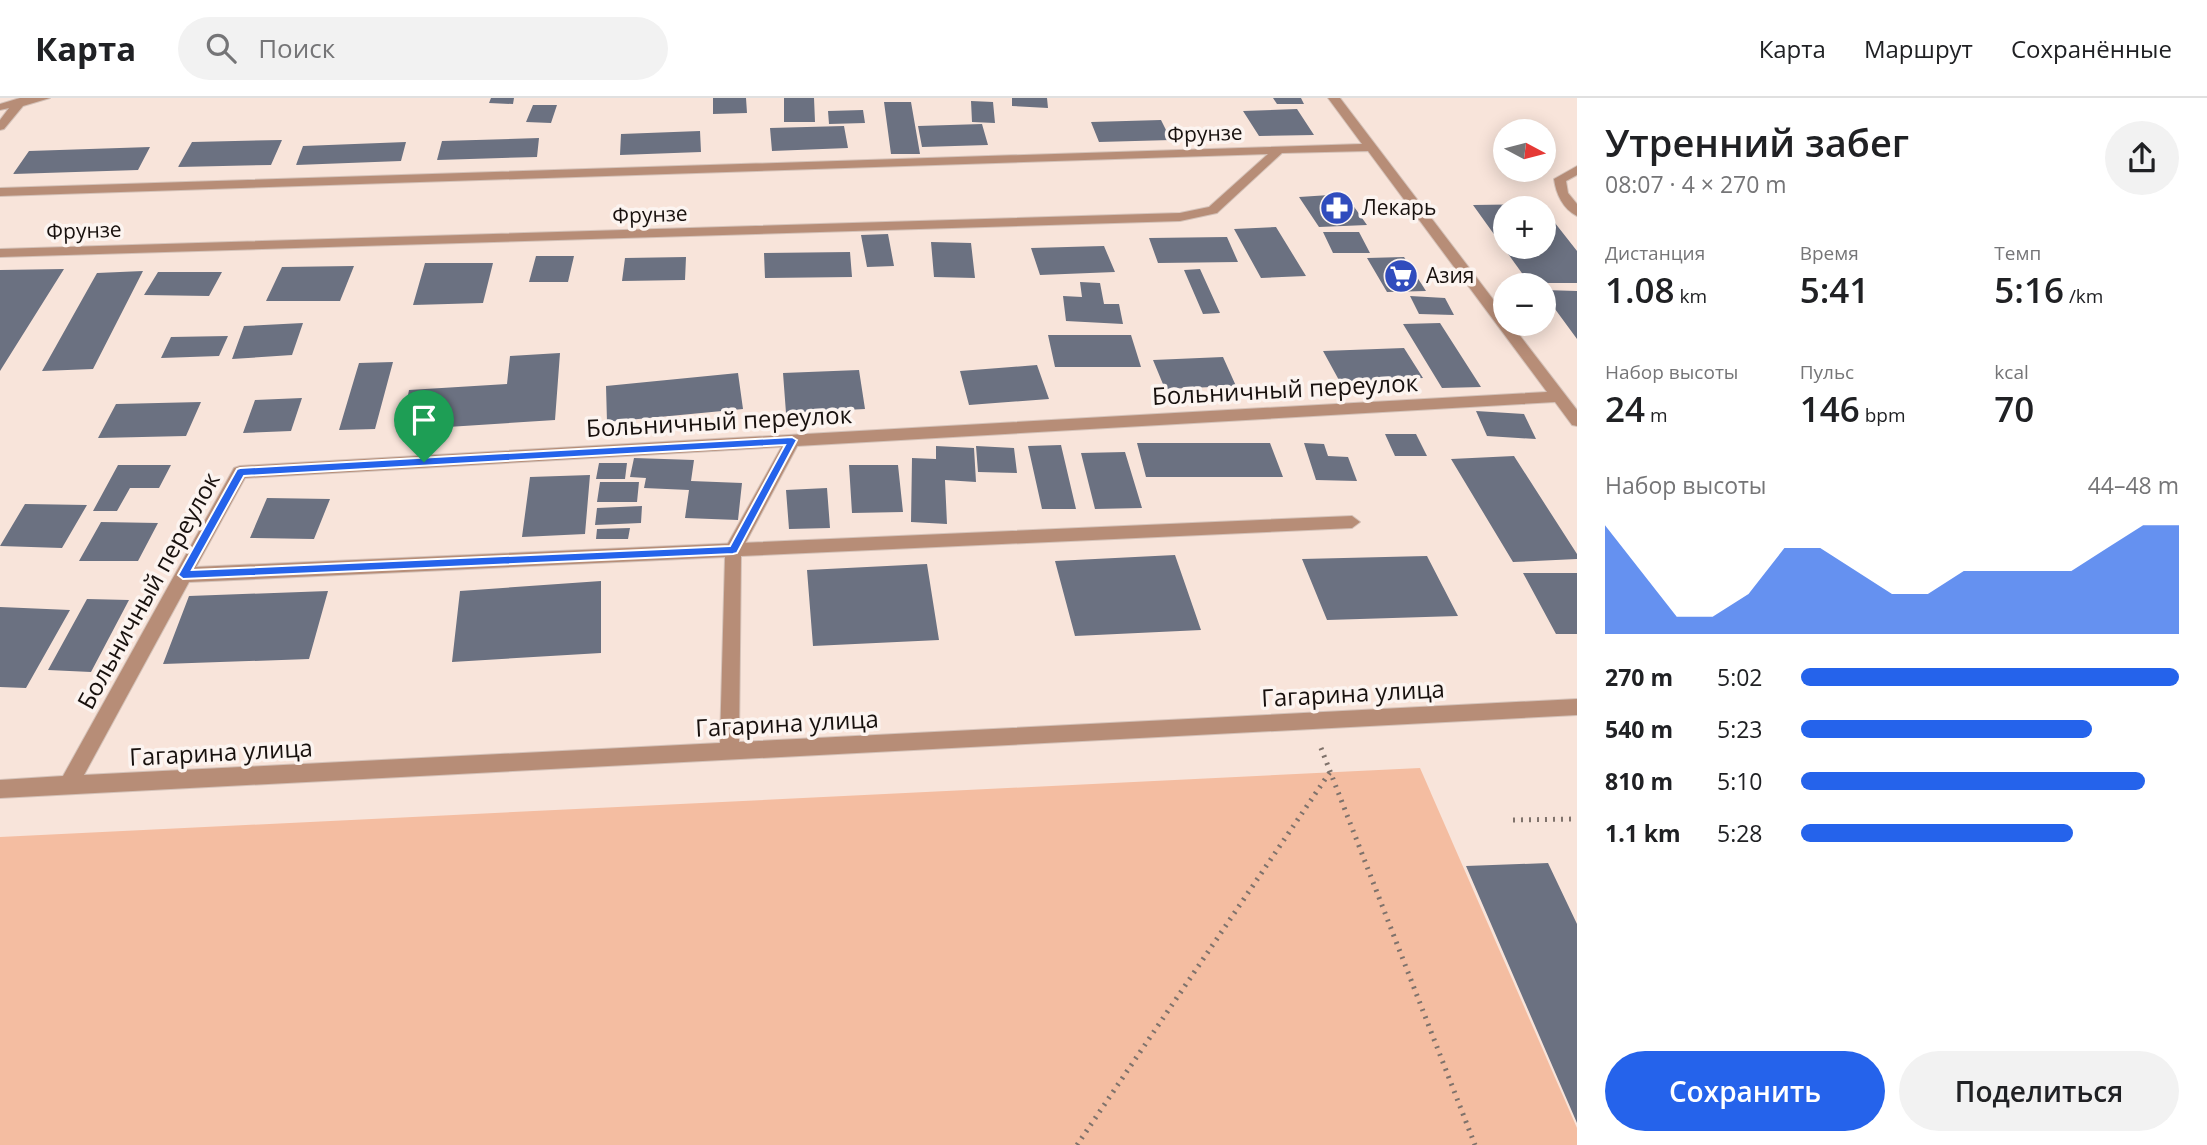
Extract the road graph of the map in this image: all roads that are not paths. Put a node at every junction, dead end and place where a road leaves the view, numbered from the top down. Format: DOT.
graph roads {
  1 [pos="44,98"];
  2 [pos="1334,98"];
  3 [pos="22,99"];
  4 [pos="0,107"];
  5 [pos="0,127"];
  6 [pos="1371,147"];
  7 [pos="1278,151"];
  8 [pos="1577,170"];
  9 [pos="0,192"];
  10 [pos="1577,212"];
  11 [pos="0,253"];
  12 [pos="1558,397"];
  13 [pos="1577,421"];
  14 [pos="792,440"];
  15 [pos="1353,522"];
  16 [pos="733,550"];
  17 [pos="183,575"];
  18 [pos="1577,707"];
  19 [pos="729,751"];
  20 [pos="68,786"];
  21 [pos="0,789"];
  1 -- 3 [label="street"];
  2 -- 6 [label="street"];
  3 -- 4 [label="street"];
  3 -- 5 [label="street"];
  6 -- 7 [label="street, Фрунзе"];
  6 -- 12 [label="street"];
  7 -- 9 [label="street, Фрунзе"];
  7 -- 11 [label="street, Фрунзе"];
  8 -- 10 [label="street"];
  12 -- 13 [label="street"];
  12 -- 14 [label="street, Больничный переулок"];
  14 -- 16 [label="street"];
  14 -- 17 [label="street, Больничный переулок"];
  15 -- 16 [label="street"];
  16 -- 17 [label="street"];
  16 -- 19 [label="street"];
  17 -- 20 [label="street, Больничный переулок"];
  18 -- 19 [label="street, Гагарина улица"];
  19 -- 20 [label="street, Гагарина улица"];
  20 -- 21 [label="street, Гагарина улица"];
}
